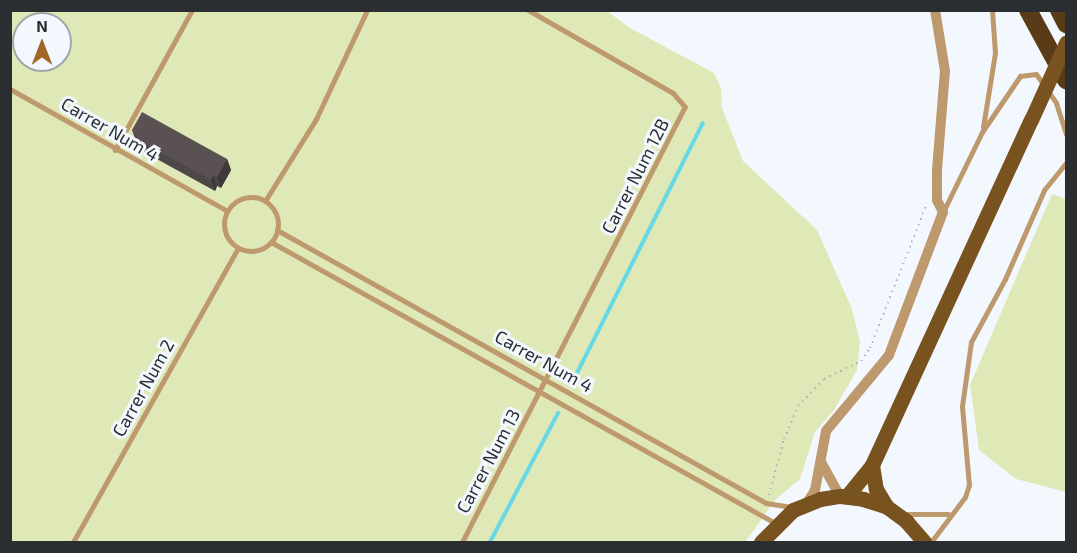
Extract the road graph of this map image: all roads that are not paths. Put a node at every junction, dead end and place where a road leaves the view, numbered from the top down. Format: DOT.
graph roads {
  1 [pos="192,10"];
  2 [pos="368,10"];
  3 [pos="528,10"];
  4 [pos="935,10"];
  5 [pos="992,10"];
  6 [pos="1028,10"];
  7 [pos="1059,10"];
  8 [pos="1066,24"];
  9 [pos="1066,43"];
  10 [pos="1066,81"];
  11 [pos="10,89"];
  12 [pos="982,132"];
  13 [pos="1066,134"];
  14 [pos="115,150"];
  15 [pos="1066,163"];
  16 [pos="265,201"];
  17 [pos="227,211"];
  18 [pos="943,212"];
  19 [pos="277,230"];
  20 [pos="271,242"];
  21 [pos="238,248"];
  22 [pos="547,380"];
  23 [pos="541,392"];
  24 [pos="820,459"];
  25 [pos="872,465"];
  26 [pos="843,496"];
  27 [pos="803,505"];
  28 [pos="892,510"];
  29 [pos="950,514"];
  30 [pos="776,524"];
  31 [pos="73,543"];
  32 [pos="462,543"];
  33 [pos="761,543"];
  34 [pos="924,543"];
  35 [pos="931,543"];
  1 -- 14 [label="lane"];
  2 -- 16 [label="lane"];
  3 -- 22 [label="lane, Carrer Num 12B"];
  4 -- 18 [label="street"];
  5 -- 12 [label="lane"];
  6 -- 10 [label="highway"];
  7 -- 8 [label="highway"];
  9 -- 25 [label="main road, bridge"];
  11 -- 14 [label="lane, Carrer Num 4"];
  12 -- 13 [label="lane"];
  12 -- 18 [label="lane"];
  14 -- 17 [label="lane, Carrer Num 4"];
  15 -- 29 [label="lane"];
  16 -- 17 [label="lane"];
  16 -- 19 [label="lane"];
  17 -- 21 [label="lane"];
  18 -- 24 [label="street"];
  19 -- 20 [label="lane"];
  19 -- 22 [label="lane, Carrer Num 4"];
  20 -- 21 [label="lane"];
  20 -- 23 [label="lane, Carrer Num 4"];
  21 -- 31 [label="lane, Carrer Num 2"];
  22 -- 23 [label="lane, Carrer Num 12B"];
  22 -- 27 [label="lane, Carrer Num 4"];
  23 -- 30 [label="lane, Carrer Num 4"];
  23 -- 32 [label="lane, Carrer Num 13"];
  24 -- 26 [label="street"];
  24 -- 27 [label="street"];
  25 -- 26 [label="main road"];
  25 -- 28 [label="main road"];
  26 -- 27 [label="main road"];
  26 -- 28 [label="main road"];
  27 -- 30 [label="main road"];
  28 -- 29 [label="lane"];
  28 -- 34 [label="main road"];
  29 -- 35 [label="lane"];
  30 -- 33 [label="main road"];
}
